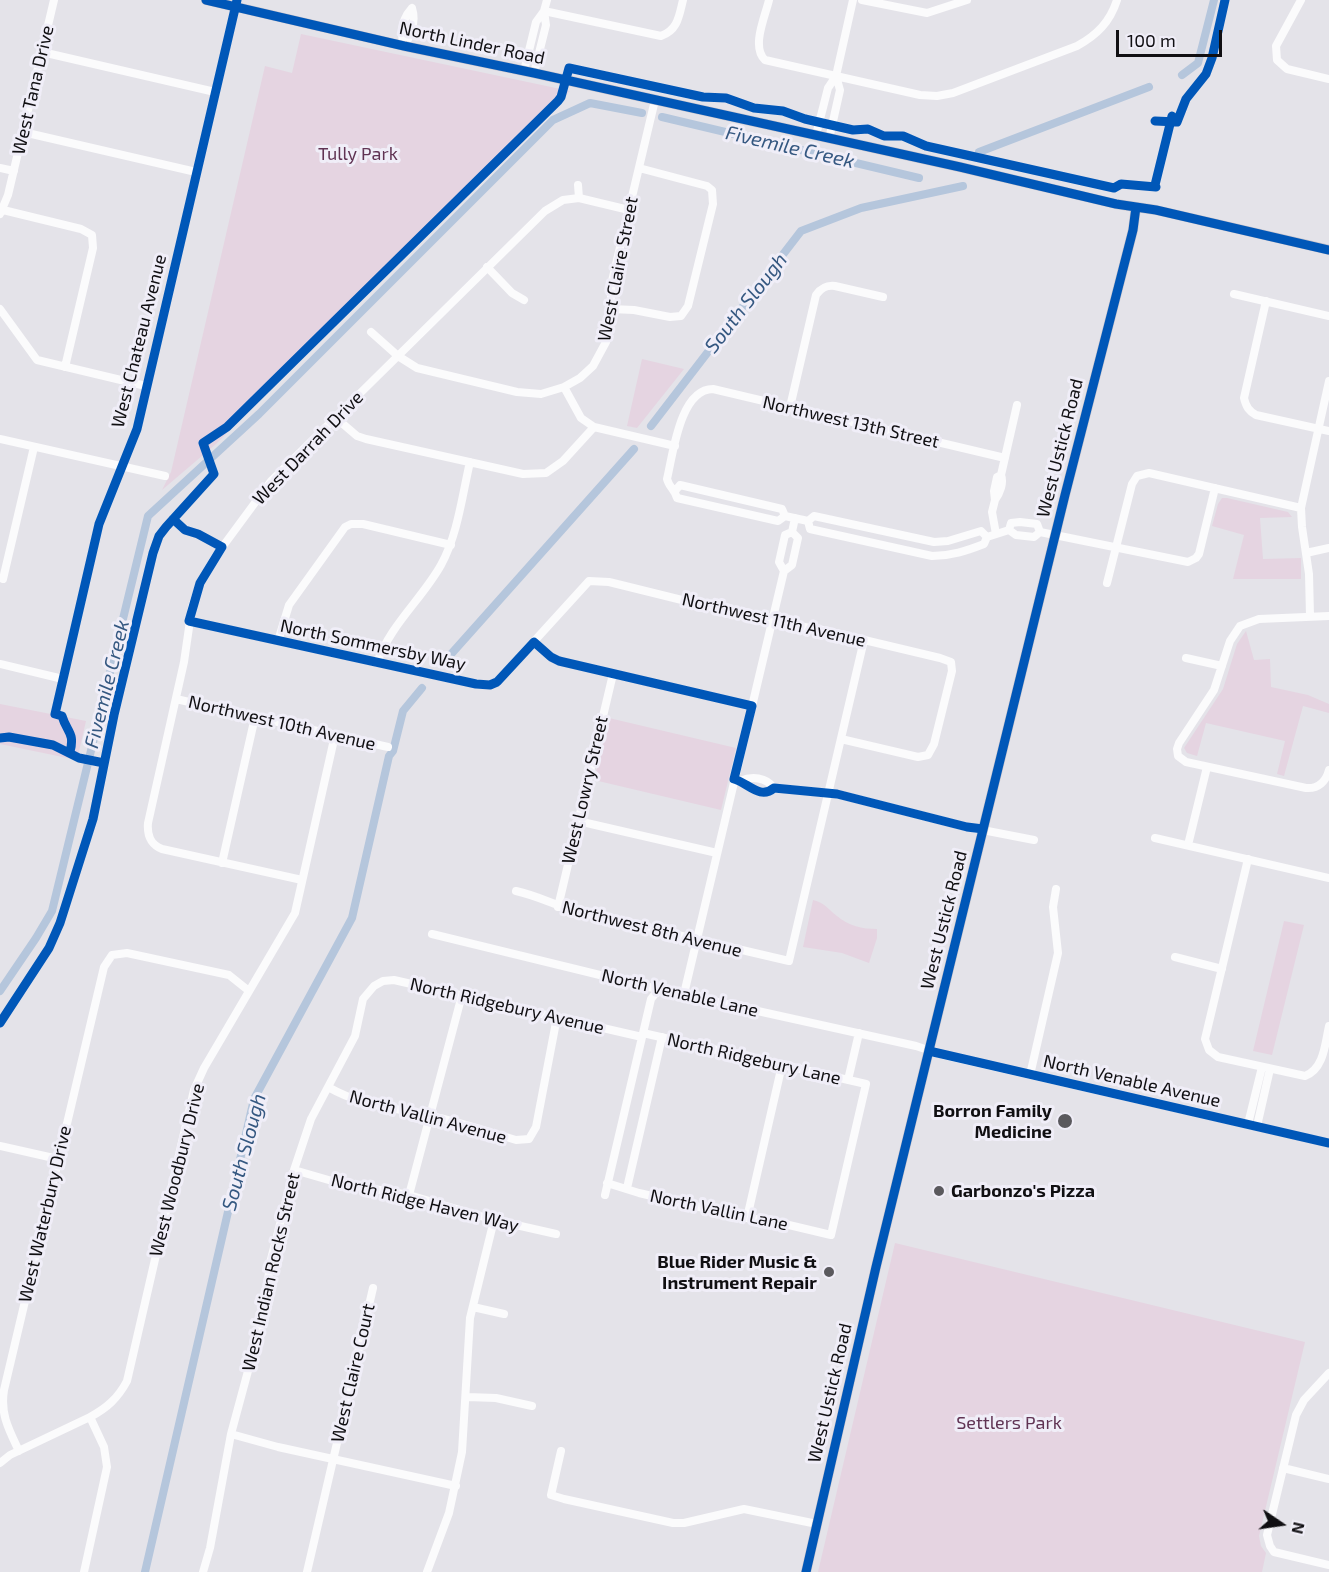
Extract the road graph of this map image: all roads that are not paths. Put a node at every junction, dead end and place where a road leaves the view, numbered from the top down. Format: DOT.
graph roads {
  1 [pos="54,0"];
  2 [pos="206,0"];
  3 [pos="547,0"];
  4 [pos="683,0"];
  5 [pos="769,0"];
  6 [pos="853,0"];
  7 [pos="862,0"];
  8 [pos="967,0"];
  9 [pos="1117,0"];
  10 [pos="1301,0"];
  11 [pos="236,3"];
  12 [pos="413,4"];
  13 [pos="544,11"];
  14 [pos="404,46"];
  15 [pos="42,52"];
  16 [pos="529,72"];
  17 [pos="836,76"];
  18 [pos="1329,79"];
  19 [pos="215,92"];
  20 [pos="655,100"];
  21 [pos="23,132"];
  22 [pos="816,135"];
  23 [pos="829,139"];
  24 [pos="0,168"];
  25 [pos="639,168"];
  26 [pos="14,171"];
  27 [pos="196,172"];
  28 [pos="578,186"];
  29 [pos="579,198"];
  30 [pos="1136,207"];
  31 [pos="629,210"];
  32 [pos="1,212"];
  33 [pos="1329,250"];
  34 [pos="487,267"];
  35 [pos="1234,294"];
  36 [pos="883,297"];
  37 [pos="524,300"];
  38 [pos="1266,301"];
  39 [pos="610,309"];
  40 [pos="2,316"];
  41 [pos="1329,316"];
  42 [pos="371,332"];
  43 [pos="398,356"];
  44 [pos="65,367"];
  45 [pos="1329,381"];
  46 [pos="146,386"];
  47 [pos="564,387"];
  48 [pos="1017,405"];
  49 [pos="790,407"];
  50 [pos="336,418"];
  51 [pos="594,427"];
  52 [pos="1318,429"];
  53 [pos="1329,431"];
  54 [pos="0,439"];
  55 [pos="675,446"];
  56 [pos="34,447"];
  57 [pos="1005,458"];
  58 [pos="470,462"];
  59 [pos="121,466"];
  60 [pos="165,476"];
  61 [pos="1215,488"];
  62 [pos="675,491"];
  63 [pos="1301,508"];
  64 [pos="785,516"];
  65 [pos="795,518"];
  66 [pos="807,521"];
  67 [pos="1009,530"];
  68 [pos="792,532"];
  69 [pos="1040,532"];
  70 [pos="992,535"];
  71 [pos="1055,535"];
  72 [pos="451,545"];
  73 [pos="1116,548"];
  74 [pos="1329,548"];
  75 [pos="1306,553"];
  76 [pos="784,571"];
  77 [pos="3,579"];
  78 [pos="596,580"];
  79 [pos="1107,583"];
  80 [pos="1310,616"];
  81 [pos="1329,616"];
  82 [pos="189,621"];
  83 [pos="771,622"];
  84 [pos="278,640"];
  85 [pos="864,640"];
  86 [pos="534,642"];
  87 [pos="1185,658"];
  88 [pos="377,663"];
  89 [pos="0,664"];
  90 [pos="1222,666"];
  91 [pos="613,674"];
  92 [pos="63,679"];
  93 [pos="176,699"];
  94 [pos="752,706"];
  95 [pos="55,714"];
  96 [pos="255,717"];
  97 [pos="334,735"];
  98 [pos="841,739"];
  99 [pos="388,747"];
  100 [pos="1207,766"];
  101 [pos="1329,770"];
  102 [pos="737,780"];
  103 [pos="774,788"];
  104 [pos="828,792"];
  105 [pos="578,821"];
  106 [pos="983,829"];
  107 [pos="1155,838"];
  108 [pos="1034,840"];
  109 [pos="1188,845"];
  110 [pos="717,853"];
  111 [pos="1248,859"];
  112 [pos="222,863"];
  113 [pos="1329,878"];
  114 [pos="302,880"];
  115 [pos="1056,889"];
  116 [pos="516,891"];
  117 [pos="558,907"];
  118 [pos="432,934"];
  119 [pos="697,940"];
  120 [pos="1175,957"];
  121 [pos="1222,969"];
  122 [pos="374,986"];
  123 [pos="662,990"];
  124 [pos="249,991"];
  125 [pos="684,994"];
  126 [pos="462,995"];
  127 [pos="557,1017"];
  128 [pos="1329,1026"];
  129 [pos="859,1033"];
  130 [pos="642,1035"];
  131 [pos="662,1037"];
  132 [pos="928,1051"];
  133 [pos="782,1065"];
  134 [pos="1266,1068"];
  135 [pos="1030,1075"];
  136 [pos="848,1080"];
  137 [pos="328,1088"];
  138 [pos="431,1116"];
  139 [pos="1252,1125"];
  140 [pos="1329,1143"];
  141 [pos="0,1146"];
  142 [pos="58,1159"];
  143 [pos="294,1170"];
  144 [pos="607,1183"];
  145 [pos="627,1188"];
  146 [pos="409,1195"];
  147 [pos="604,1195"];
  148 [pos="747,1218"];
  149 [pos="494,1220"];
  150 [pos="556,1234"];
  151 [pos="831,1235"];
  152 [pos="373,1288"];
  153 [pos="473,1307"];
  154 [pos="504,1314"];
  155 [pos="1329,1373"];
  156 [pos="467,1397"];
  157 [pos="532,1406"];
  158 [pos="90,1417"];
  159 [pos="231,1434"];
  160 [pos="19,1451"];
  161 [pos="561,1451"];
  162 [pos="333,1459"];
  163 [pos="0,1463"];
  164 [pos="1283,1468"];
  165 [pos="1329,1479"];
  166 [pos="456,1486"];
  167 [pos="817,1524"];
  168 [pos="1329,1565"];
  169 [pos="84,1572"];
  170 [pos="203,1572"];
  171 [pos="307,1572"];
  172 [pos="427,1572"];
  173 [pos="806,1572"];
  1 -- 15 [label="street, West Tana Drive"];
  2 -- 11 [label="main road, North Linder Road"];
  3 -- 13 [label="street"];
  4 -- 13 [label="street"];
  5 -- 17 [label="street"];
  6 -- 17 [label="street"];
  7 -- 8 [label="street"];
  9 -- 17 [label="street"];
  10 -- 18 [label="street"];
  11 -- 14 [label="main road, North Linder Road"];
  11 -- 19 [label="street, West Chateau Avenue"];
  12 -- 14 [label="street"];
  13 -- 16 [label="street"];
  14 -- 16 [label="main road, North Linder Road"];
  15 -- 19 [label="street"];
  15 -- 21 [label="street, West Tana Drive"];
  16 -- 20 [label="main road, North Linder Road"];
  17 -- 22 [label="street"];
  17 -- 23 [label="street"];
  19 -- 27 [label="street, West Chateau Avenue"];
  20 -- 22 [label="main road, North Linder Road"];
  20 -- 25 [label="street, West Claire Street"];
  21 -- 26 [label="street, West Tana Drive"];
  21 -- 27 [label="street"];
  22 -- 23 [label="main road, North Linder Road"];
  23 -- 30 [label="main road, North Linder Road"];
  24 -- 26 [label="street"];
  25 -- 31 [label="street, West Claire Street"];
  25 -- 39 [label="street"];
  26 -- 32 [label="street, West Tana Drive"];
  27 -- 46 [label="street, West Chateau Avenue"];
  28 -- 29 [label="street"];
  29 -- 31 [label="street"];
  29 -- 34 [label="street, West Darrah Drive"];
  30 -- 33 [label="main road, North Linder Road"];
  30 -- 71 [label="main road, West Ustick Road"];
  31 -- 39 [label="street, West Claire Street"];
  32 -- 44 [label="street"];
  34 -- 37 [label="street"];
  34 -- 43 [label="street, West Darrah Drive"];
  35 -- 38 [label="street"];
  36 -- 49 [label="street"];
  38 -- 41 [label="street"];
  38 -- 52 [label="street"];
  39 -- 47 [label="street, West Claire Street"];
  40 -- 44 [label="street"];
  42 -- 43 [label="street"];
  43 -- 47 [label="street"];
  43 -- 50 [label="street, West Darrah Drive"];
  44 -- 46 [label="street"];
  45 -- 52 [label="street"];
  46 -- 59 [label="street, West Chateau Avenue"];
  47 -- 51 [label="street"];
  48 -- 57 [label="street"];
  49 -- 55 [label="street, Northwest 13th Street"];
  49 -- 57 [label="street, Northwest 13th Street"];
  50 -- 58 [label="street"];
  50 -- 82 [label="street, West Darrah Drive"];
  51 -- 55 [label="street"];
  51 -- 58 [label="street"];
  52 -- 53 [label="street"];
  52 -- 63 [label="street"];
  54 -- 56 [label="street"];
  55 -- 62 [label="street"];
  56 -- 59 [label="street"];
  56 -- 77 [label="street"];
  57 -- 70 [label="street"];
  58 -- 72 [label="street"];
  59 -- 60 [label="street"];
  59 -- 92 [label="street, West Chateau Avenue"];
  61 -- 63 [label="street"];
  61 -- 73 [label="street"];
  61 -- 73 [label="street"];
  62 -- 64 [label="street"];
  62 -- 64 [label="street"];
  63 -- 75 [label="street"];
  64 -- 65 [label="street"];
  65 -- 66 [label="street"];
  65 -- 68 [label="street"];
  66 -- 70 [label="street"];
  66 -- 70 [label="street"];
  67 -- 69 [label="street"];
  67 -- 69 [label="street"];
  67 -- 70 [label="street"];
  68 -- 76 [label="street"];
  68 -- 76 [label="street"];
  69 -- 71 [label="street"];
  71 -- 73 [label="street"];
  71 -- 106 [label="main road, West Ustick Road"];
  72 -- 84 [label="street"];
  72 -- 88 [label="street"];
  73 -- 79 [label="street"];
  74 -- 75 [label="street"];
  75 -- 80 [label="street"];
  76 -- 83 [label="street"];
  78 -- 83 [label="street, Northwest 11th Avenue"];
  78 -- 86 [label="street, North Sommersby Way"];
  80 -- 81 [label="street"];
  80 -- 90 [label="street"];
  82 -- 84 [label="street, North Sommersby Way"];
  82 -- 93 [label="street, West Darrah Drive"];
  83 -- 85 [label="street, Northwest 11th Avenue"];
  83 -- 94 [label="street"];
  84 -- 88 [label="street, North Sommersby Way"];
  85 -- 98 [label="street"];
  85 -- 98 [label="street, Northwest 11th Avenue"];
  86 -- 88 [label="street, North Sommersby Way"];
  86 -- 91 [label="street"];
  87 -- 90 [label="street"];
  89 -- 92 [label="street"];
  90 -- 100 [label="street"];
  91 -- 94 [label="street"];
  91 -- 105 [label="street, West Lowry Street"];
  92 -- 95 [label="street, West Chateau Avenue"];
  93 -- 96 [label="street, Northwest 10th Avenue"];
  93 -- 112 [label="street"];
  94 -- 102 [label="street"];
  96 -- 97 [label="street, Northwest 10th Avenue"];
  96 -- 112 [label="street"];
  97 -- 99 [label="street, Northwest 10th Avenue"];
  97 -- 114 [label="street, West Woodbury Drive"];
  98 -- 104 [label="street"];
  100 -- 101 [label="street"];
  100 -- 109 [label="street"];
  102 -- 103 [label="street"];
  102 -- 103 [label="street"];
  102 -- 110 [label="street"];
  103 -- 104 [label="street"];
  104 -- 106 [label="street"];
  104 -- 119 [label="street, Northwest 8th Avenue"];
  105 -- 110 [label="street"];
  105 -- 117 [label="street, West Lowry Street"];
  106 -- 108 [label="street"];
  106 -- 132 [label="main road, West Ustick Road"];
  107 -- 109 [label="street"];
  109 -- 111 [label="street"];
  110 -- 119 [label="street"];
  111 -- 113 [label="street"];
  111 -- 121 [label="street"];
  112 -- 114 [label="street"];
  114 -- 124 [label="street, West Woodbury Drive"];
  115 -- 135 [label="street"];
  116 -- 117 [label="street, Northwest 8th Avenue"];
  117 -- 119 [label="street, Northwest 8th Avenue"];
  118 -- 123 [label="street, North Venable Lane"];
  119 -- 125 [label="street"];
  120 -- 121 [label="street"];
  121 -- 134 [label="street"];
  122 -- 126 [label="street, North Ridgebury Avenue"];
  122 -- 137 [label="street, West Indian Rocks Street"];
  123 -- 125 [label="street, North Venable Lane"];
  123 -- 130 [label="street"];
  124 -- 142 [label="street, West Waterbury Drive"];
  124 -- 158 [label="street, West Woodbury Drive"];
  125 -- 129 [label="street, North Venable Lane"];
  126 -- 127 [label="street, North Ridgebury Avenue"];
  126 -- 138 [label="street"];
  127 -- 130 [label="street, North Ridgebury Avenue"];
  127 -- 138 [label="street, North Vallin Avenue"];
  128 -- 134 [label="street"];
  129 -- 132 [label="street, North Venable Lane"];
  129 -- 136 [label="street"];
  130 -- 131 [label="street, North Ridgebury Lane"];
  130 -- 144 [label="street"];
  131 -- 133 [label="street, North Ridgebury Lane"];
  131 -- 145 [label="street"];
  132 -- 135 [label="street, North Venable Avenue"];
  132 -- 167 [label="main road, West Ustick Road"];
  133 -- 136 [label="street, North Ridgebury Lane"];
  133 -- 148 [label="street"];
  134 -- 139 [label="street"];
  135 -- 139 [label="street, North Venable Avenue"];
  136 -- 151 [label="street, North Ridgebury Lane"];
  137 -- 138 [label="street, North Vallin Avenue"];
  137 -- 143 [label="street, West Indian Rocks Street"];
  138 -- 146 [label="street"];
  139 -- 140 [label="street, North Venable Avenue"];
  141 -- 142 [label="street"];
  142 -- 160 [label="street, West Waterbury Drive"];
  143 -- 146 [label="street, North Ridge Haven Way"];
  143 -- 159 [label="street, West Indian Rocks Street"];
  144 -- 145 [label="street, North Vallin Lane"];
  144 -- 147 [label="street"];
  145 -- 148 [label="street, North Vallin Lane"];
  146 -- 149 [label="street, North Ridge Haven Way"];
  148 -- 151 [label="street, North Vallin Lane"];
  149 -- 150 [label="street, North Ridge Haven Way"];
  149 -- 153 [label="street"];
  152 -- 162 [label="street, West Claire Court"];
  153 -- 154 [label="street"];
  153 -- 156 [label="street"];
  155 -- 164 [label="street"];
  156 -- 157 [label="street"];
  156 -- 166 [label="street"];
  158 -- 160 [label="street, West Woodbury Drive"];
  158 -- 169 [label="street"];
  159 -- 162 [label="street"];
  159 -- 170 [label="street, West Indian Rocks Street"];
  160 -- 163 [label="street"];
  161 -- 167 [label="street"];
  162 -- 166 [label="street"];
  162 -- 171 [label="street"];
  164 -- 165 [label="street"];
  164 -- 168 [label="street"];
  166 -- 172 [label="street"];
  167 -- 173 [label="main road, West Ustick Road"];
}
